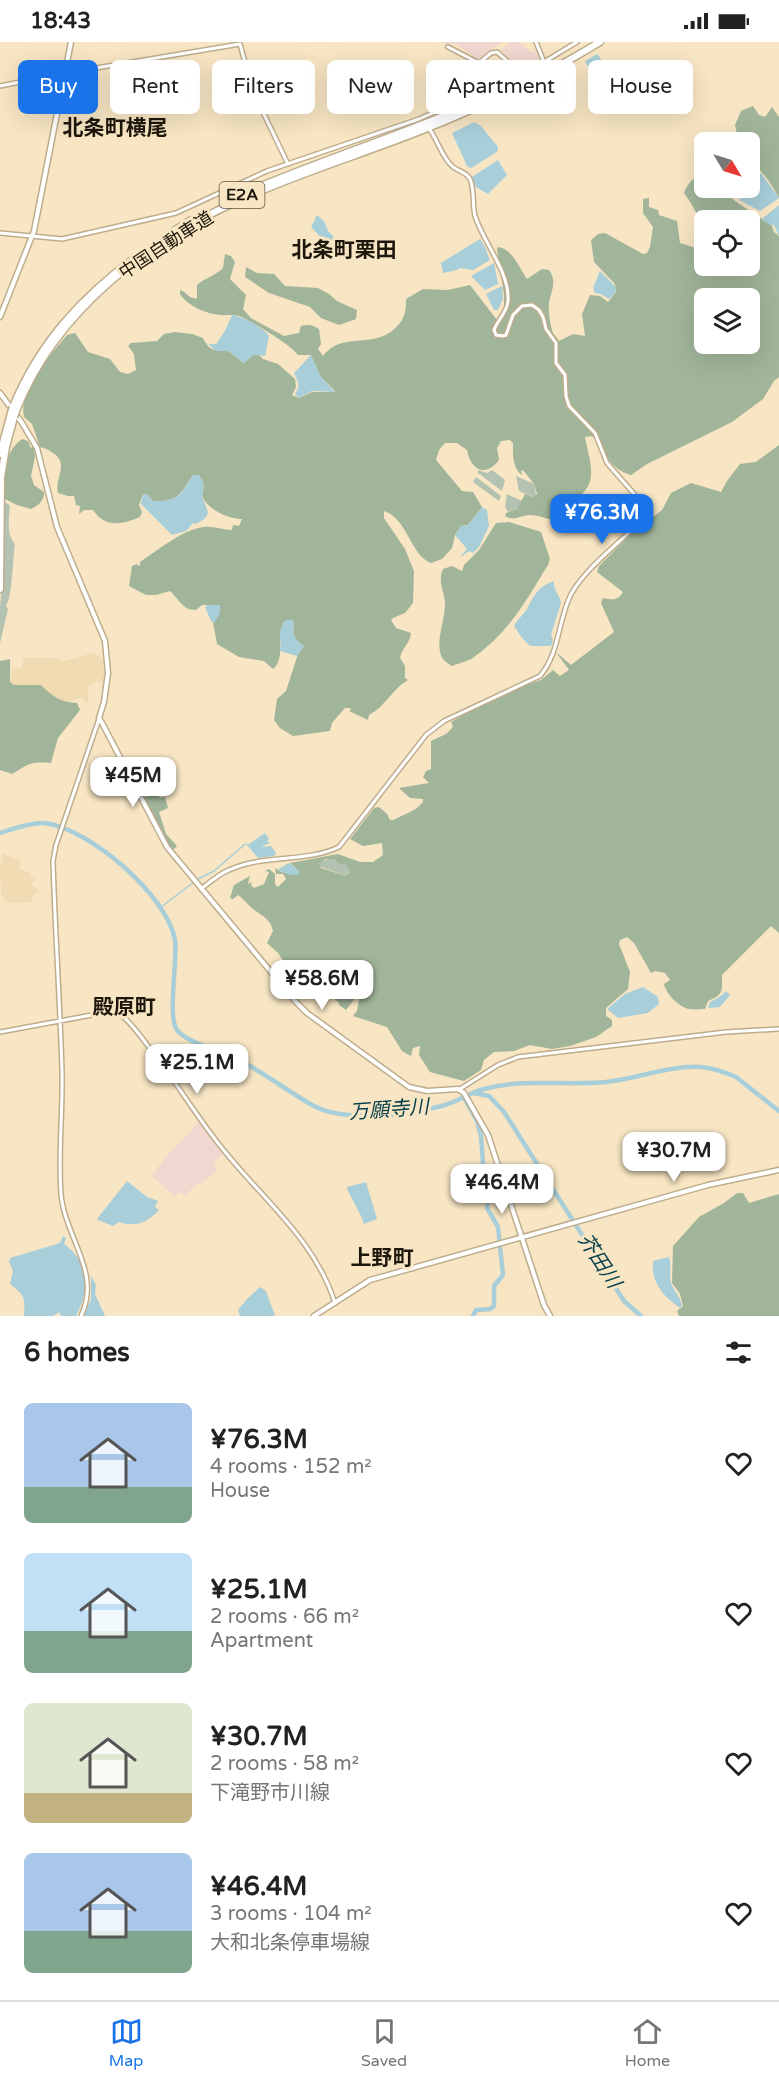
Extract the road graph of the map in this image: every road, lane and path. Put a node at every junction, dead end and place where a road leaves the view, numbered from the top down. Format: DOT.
graph roads {
  1 [pos="71,42"];
  2 [pos="536,42"];
  3 [pos="577,42"];
  4 [pos="240,43"];
  5 [pos="595,43"];
  6 [pos="447,47"];
  7 [pos="68,60"];
  8 [pos="473,60"];
  9 [pos="483,60"];
  10 [pos="506,60"];
  11 [pos="543,60"];
  12 [pos="547,60"];
  13 [pos="98,67"];
  14 [pos="18,82"];
  15 [pos="0,86"];
  16 [pos="58,114"];
  17 [pos="430,114"];
  18 [pos="419,119"];
  19 [pos="423,123"];
  20 [pos="430,130"];
  21 [pos="288,164"];
  22 [pos="0,233"];
  23 [pos="32,237"];
  24 [pos="0,317"];
  25 [pos="0,393"];
  26 [pos="13,412"];
  27 [pos="0,454"];
  28 [pos="0,589"];
  29 [pos="99,718"];
  30 [pos="201,889"];
  31 [pos="59,1020"];
  32 [pos="779,1029"];
  33 [pos="0,1032"];
  34 [pos="460,1089"];
  35 [pos="779,1170"];
  36 [pos="521,1238"];
  37 [pos="335,1303"];
  38 [pos="81,1316"];
  39 [pos="314,1316"];
  40 [pos="550,1316"];
  1 -- 7 [label="main road"];
  2 -- 11 [label="street"];
  3 -- 12 [label="street"];
  4 -- 13 [label="street"];
  4 -- 21 [label="street"];
  5 -- 26 [label="highway, 中国自動車道 / E2A"];
  6 -- 8 [label="street"];
  9 -- 10 [label="street"];
  14 -- 15 [label="street"];
  16 -- 23 [label="main road"];
  17 -- 18 [label="street"];
  18 -- 19 [label="street"];
  18 -- 21 [label="street"];
  20 -- 30 [label="street"];
  21 -- 23 [label="street"];
  22 -- 23 [label="street"];
  23 -- 24 [label="main road"];
  25 -- 29 [label="main road"];
  26 -- 27 [label="highway, 中国自動車道 / E2A"];
  26 -- 28 [label="highway, 中国自動車道 / E2A"];
  29 -- 30 [label="main road"];
  29 -- 31 [label="street"];
  30 -- 34 [label="main road"];
  31 -- 33 [label="street"];
  31 -- 37 [label="street"];
  31 -- 38 [label="street"];
  32 -- 34 [label="street"];
  34 -- 36 [label="main road"];
  35 -- 36 [label="main road"];
  36 -- 37 [label="main road"];
  36 -- 40 [label="main road"];
  37 -- 39 [label="main road"];
}
